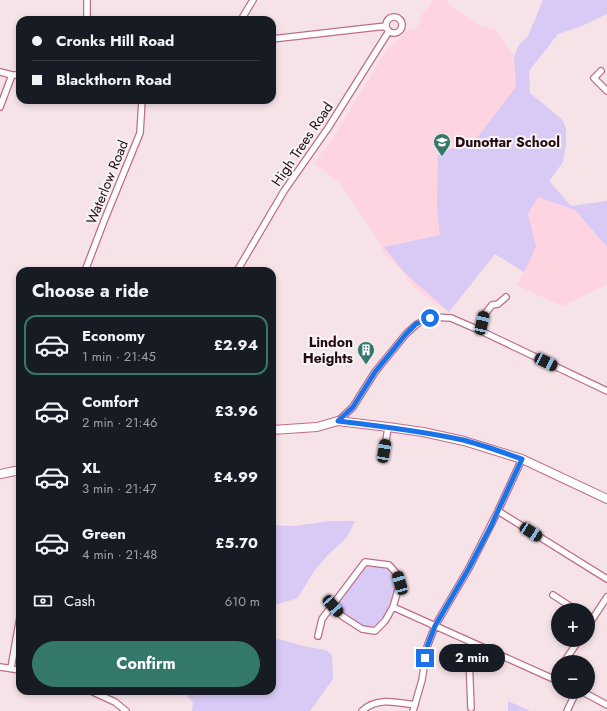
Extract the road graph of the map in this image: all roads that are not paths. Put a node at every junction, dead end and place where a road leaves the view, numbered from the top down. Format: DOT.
graph roads {
  1 [pos="87,0"];
  2 [pos="253,0"];
  3 [pos="87,16"];
  4 [pos="243,16"];
  5 [pos="276,39"];
  6 [pos="601,71"];
  7 [pos="0,72"];
  8 [pos="12,76"];
  9 [pos="16,76"];
  10 [pos="607,91"];
  11 [pos="142,104"];
  12 [pos="0,107"];
  13 [pos="87,267"];
  14 [pos="239,267"];
  15 [pos="506,297"];
  16 [pos="480,331"];
  17 [pos="607,391"];
  18 [pos="338,421"];
  19 [pos="388,427"];
  20 [pos="276,430"];
  21 [pos="384,455"];
  22 [pos="522,459"];
  23 [pos="16,471"];
  24 [pos="0,474"];
  25 [pos="607,499"];
  26 [pos="498,511"];
  27 [pos="607,579"];
  28 [pos="553,595"];
  29 [pos="607,596"];
  30 [pos="565,603"];
  31 [pos="333,606"];
  32 [pos="393,607"];
  33 [pos="595,612"];
  34 [pos="435,626"];
  35 [pos="318,636"];
  36 [pos="16,640"];
  37 [pos="475,644"];
  38 [pos="0,666"];
  39 [pos="11,668"];
  40 [pos="16,669"];
  41 [pos="551,678"];
  42 [pos="100,695"];
  43 [pos="595,698"];
  44 [pos="573,699"];
  45 [pos="607,705"];
  46 [pos="414,708"];
  47 [pos="471,708"];
  48 [pos="126,711"];
  49 [pos="362,711"];
  50 [pos="567,711"];
  1 -- 3 [label="street"];
  2 -- 4 [label="street"];
  5 -- 14 [label="street, High Trees Road"];
  6 -- 10 [label="street"];
  7 -- 8 [label="street"];
  8 -- 9 [label="street"];
  8 -- 12 [label="street"];
  11 -- 13 [label="street, Waterlow Road"];
  15 -- 16 [label="street"];
  16 -- 17 [label="street"];
  16 -- 18 [label="street"];
  18 -- 19 [label="street"];
  18 -- 20 [label="street"];
  19 -- 21 [label="street"];
  19 -- 22 [label="street"];
  22 -- 25 [label="street"];
  22 -- 26 [label="street"];
  23 -- 24 [label="street"];
  26 -- 27 [label="street"];
  26 -- 34 [label="street"];
  28 -- 30 [label="street"];
  29 -- 33 [label="street"];
  31 -- 32 [label="street"];
  31 -- 32 [label="street"];
  31 -- 35 [label="street"];
  32 -- 34 [label="street"];
  34 -- 37 [label="street"];
  34 -- 46 [label="street"];
  36 -- 39 [label="street"];
  37 -- 41 [label="street"];
  37 -- 47 [label="street"];
  38 -- 39 [label="street"];
  39 -- 40 [label="street"];
  42 -- 48 [label="street"];
  43 -- 45 [label="street"];
  44 -- 50 [label="street"];
  46 -- 49 [label="street"];
}
